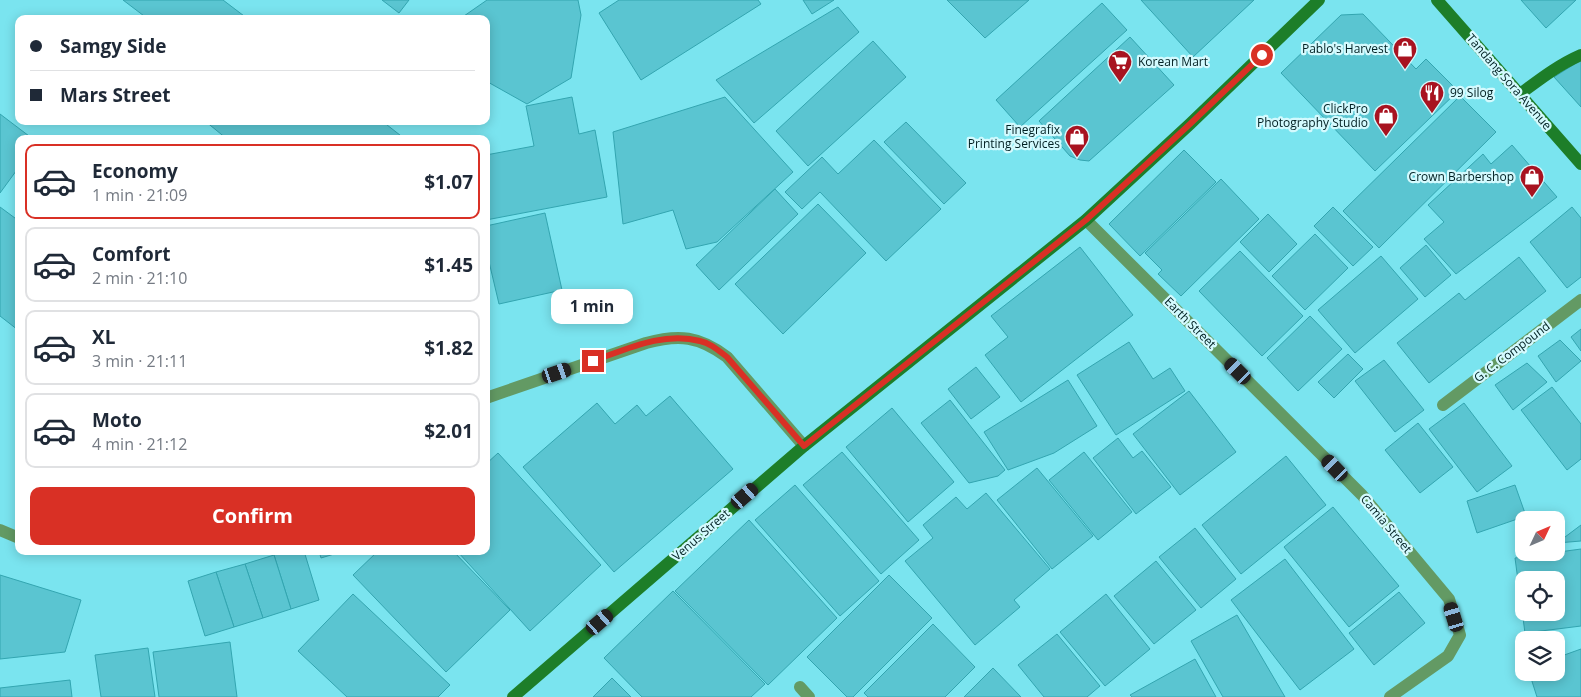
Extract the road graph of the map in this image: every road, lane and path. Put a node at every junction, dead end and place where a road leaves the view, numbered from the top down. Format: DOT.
graph roads {
  1 [pos="1319,0"];
  2 [pos="1438,0"];
  3 [pos="1581,55"];
  4 [pos="1520,94"];
  5 [pos="1581,164"];
  6 [pos="1086,220"];
  7 [pos="1581,300"];
  8 [pos="490,397"];
  9 [pos="1443,405"];
  10 [pos="1294,426"];
  11 [pos="804,446"];
  12 [pos="0,530"];
  13 [pos="15,536"];
  14 [pos="800,687"];
  15 [pos="513,697"];
  16 [pos="809,697"];
  17 [pos="1390,697"];
  1 -- 6 [label="street, Venus Street"];
  2 -- 4 [label="street, Tandang Sora Avenue"];
  3 -- 4 [label="street"];
  4 -- 5 [label="street, Tandang Sora Avenue"];
  6 -- 10 [label="street, Earth Street"];
  6 -- 11 [label="street, Venus Street"];
  7 -- 9 [label="street, G. C. Compound"];
  8 -- 11 [label="street"];
  10 -- 17 [label="street, Camia Street"];
  11 -- 15 [label="street, Venus Street"];
  12 -- 13 [label="street"];
  14 -- 16 [label="street"];
}
